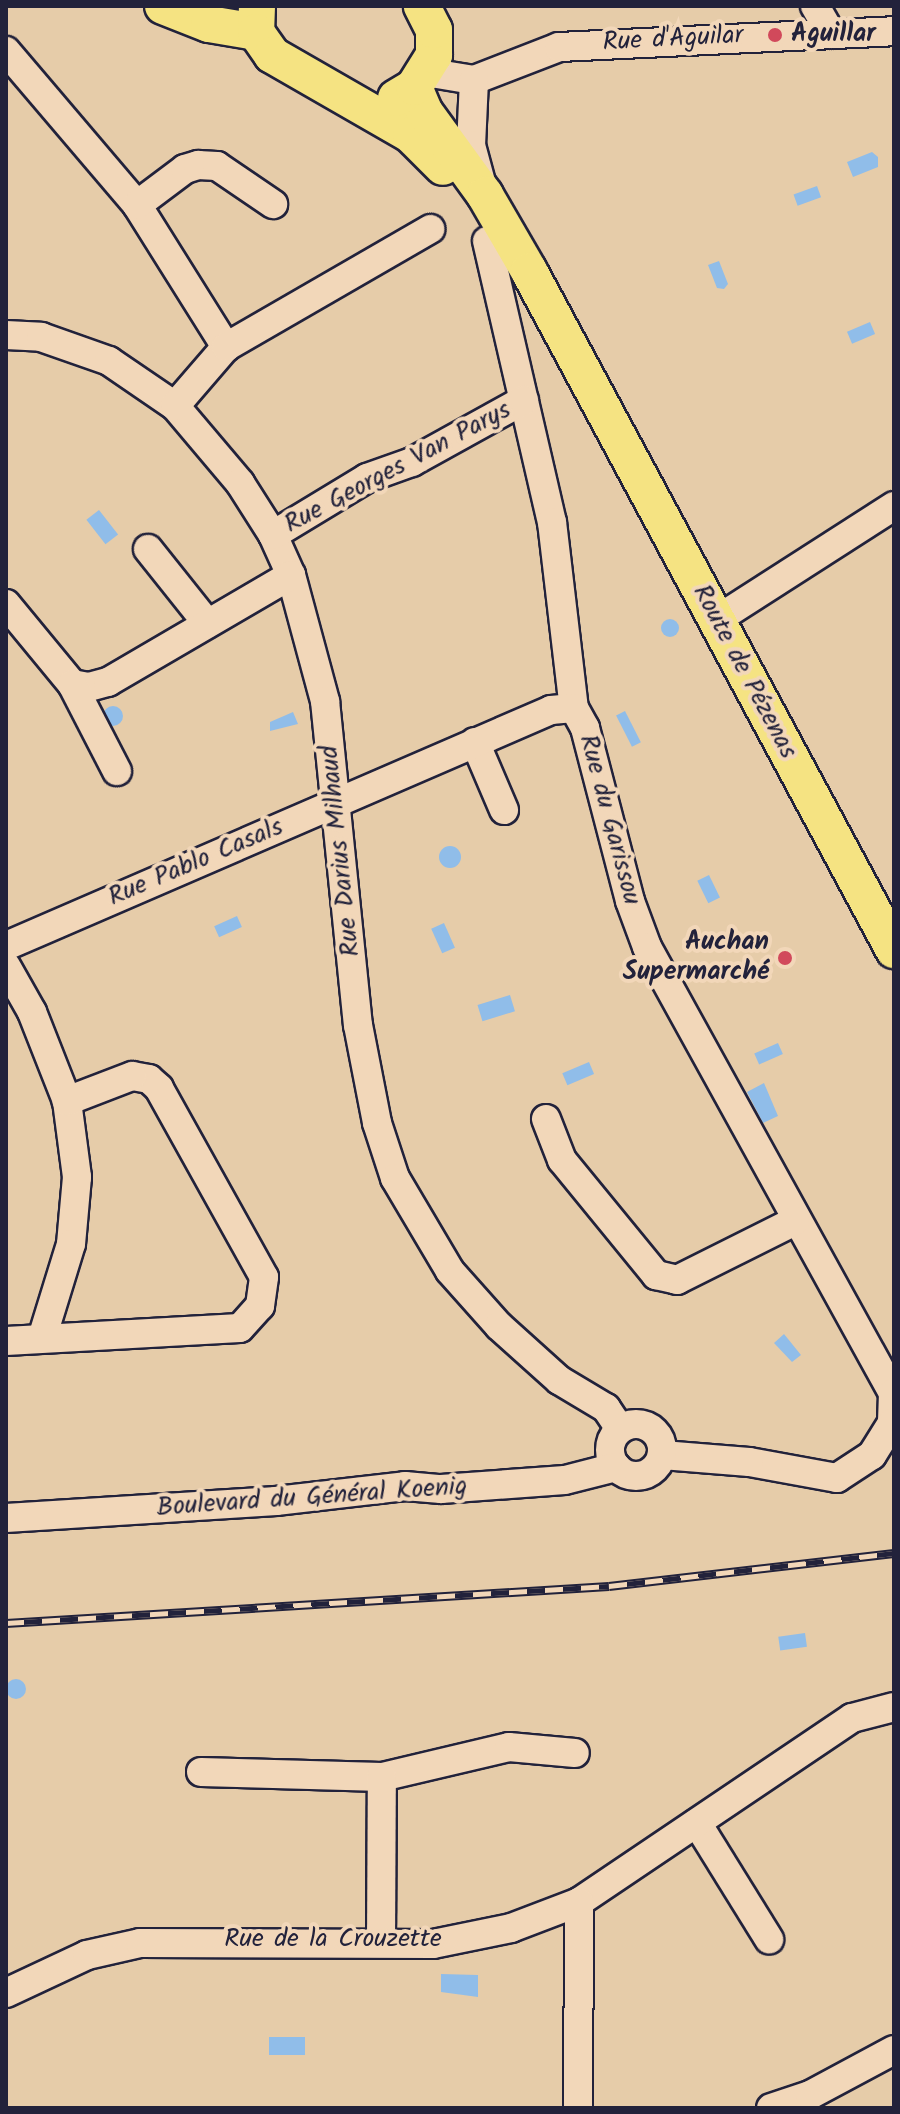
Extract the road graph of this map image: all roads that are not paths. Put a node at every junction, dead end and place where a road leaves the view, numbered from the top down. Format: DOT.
graph roads {
  1 [pos="163,6"];
  2 [pos="422,6"];
  3 [pos="815,6"];
  4 [pos="257,19"];
  5 [pos="894,31"];
  6 [pos="831,34"];
  7 [pos="6,51"];
  8 [pos="502,66"];
  9 [pos="425,71"];
  10 [pos="474,80"];
  11 [pos="363,104"];
  12 [pos="472,189"];
  13 [pos="273,204"];
  14 [pos="137,205"];
  15 [pos="430,229"];
  16 [pos="487,241"];
  17 [pos="6,335"];
  18 [pos="226,347"];
  19 [pos="593,394"];
  20 [pos="524,400"];
  21 [pos="175,406"];
  22 [pos="894,506"];
  23 [pos="273,535"];
  24 [pos="148,549"];
  25 [pos="291,575"];
  26 [pos="6,604"];
  27 [pos="718,619"];
  28 [pos="207,623"];
  29 [pos="72,684"];
  30 [pos="574,708"];
  31 [pos="475,742"];
  32 [pos="117,771"];
  33 [pos="336,802"];
  34 [pos="504,810"];
  35 [pos="6,946"];
  36 [pos="894,950"];
  37 [pos="6,966"];
  38 [pos="67,1101"];
  39 [pos="546,1119"];
  40 [pos="795,1221"];
  41 [pos="42,1338"];
  42 [pos="6,1341"];
  43 [pos="893,1393"];
  44 [pos="620,1429"];
  45 [pos="662,1455"];
  46 [pos="616,1467"];
  47 [pos="6,1518"];
  48 [pos="894,1707"];
  49 [pos="575,1753"];
  50 [pos="201,1772"];
  51 [pos="382,1777"];
  52 [pos="697,1823"];
  53 [pos="579,1902"];
  54 [pos="769,1939"];
  55 [pos="381,1943"];
  56 [pos="6,1993"];
  57 [pos="894,2050"];
  58 [pos="578,2108"];
  59 [pos="771,2108"];
  1 -- 4 [label="main road"];
  2 -- 9 [label="main road"];
  3 -- 6 [label="street"];
  4 -- 11 [label="main road"];
  5 -- 6 [label="street, Rue d'Aguilar"];
  6 -- 8 [label="street, Rue d'Aguilar"];
  7 -- 14 [label="street"];
  8 -- 9 [label="street, Rue d'Aguilar"];
  8 -- 10 [label="street, Rue d'Aguilar"];
  9 -- 10 [label="street"];
  9 -- 11 [label="main road"];
  9 -- 12 [label="main road"];
  10 -- 12 [label="street"];
  11 -- 12 [label="main road"];
  12 -- 16 [label="main road"];
  12 -- 19 [label="main road"];
  13 -- 14 [label="street"];
  14 -- 18 [label="street"];
  15 -- 18 [label="street"];
  16 -- 19 [label="main road"];
  16 -- 20 [label="street, Rue du Garissou"];
  17 -- 21 [label="street, Rue Darius Milhaud"];
  18 -- 21 [label="street"];
  19 -- 27 [label="main road, Route de Pézenas"];
  20 -- 23 [label="street, Rue Georges Van Parys"];
  20 -- 30 [label="street, Rue du Garissou"];
  21 -- 23 [label="street, Rue Darius Milhaud"];
  22 -- 27 [label="street"];
  23 -- 25 [label="street, Rue Darius Milhaud"];
  24 -- 28 [label="street"];
  25 -- 28 [label="street"];
  25 -- 33 [label="street, Rue Darius Milhaud"];
  26 -- 29 [label="street"];
  27 -- 36 [label="main road, Route de Pézenas"];
  28 -- 29 [label="street"];
  29 -- 32 [label="street"];
  30 -- 31 [label="street, Rue Pablo Casals"];
  30 -- 40 [label="street, Rue du Garissou"];
  31 -- 33 [label="street, Rue Pablo Casals"];
  31 -- 34 [label="street"];
  33 -- 35 [label="street, Rue Pablo Casals"];
  33 -- 44 [label="street, Rue Darius Milhaud"];
  37 -- 38 [label="street"];
  38 -- 41 [label="street"];
  38 -- 41 [label="street"];
  39 -- 40 [label="street"];
  40 -- 43 [label="street, Rue du Garissou"];
  41 -- 42 [label="street"];
  43 -- 45 [label="street"];
  44 -- 45 [label="street"];
  44 -- 46 [label="street"];
  45 -- 46 [label="street"];
  46 -- 47 [label="street, Boulevard du Général Koenig"];
  48 -- 52 [label="street, Rue de la Crouzette"];
  49 -- 51 [label="street"];
  50 -- 51 [label="street"];
  51 -- 55 [label="street"];
  52 -- 53 [label="street, Rue de la Crouzette"];
  52 -- 54 [label="street"];
  53 -- 55 [label="street, Rue de la Crouzette"];
  53 -- 58 [label="street"];
  55 -- 56 [label="street, Rue de la Crouzette"];
  57 -- 59 [label="street"];
}
